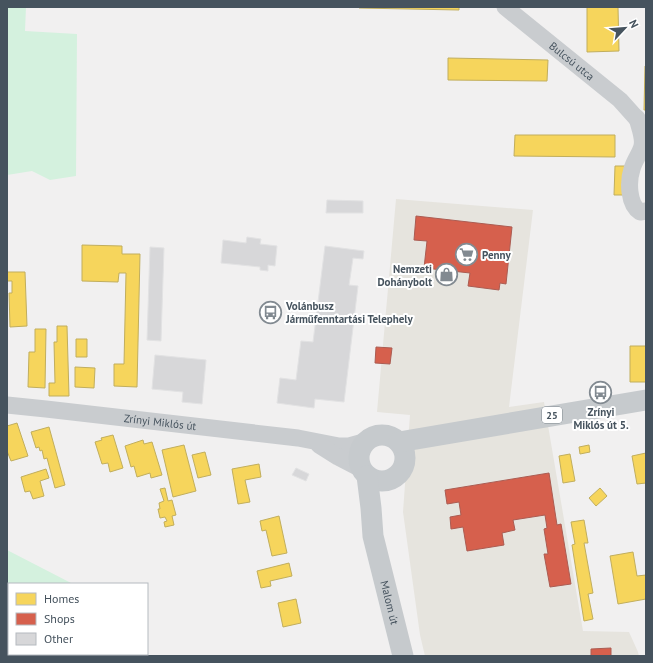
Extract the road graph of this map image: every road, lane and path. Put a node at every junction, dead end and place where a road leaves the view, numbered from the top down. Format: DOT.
graph roads {
  1 [pos="505,7"];
  2 [pos="641,124"];
  3 [pos="646,211"];
  4 [pos="646,400"];
  5 [pos="7,405"];
  6 [pos="458,432"];
  7 [pos="367,441"];
  8 [pos="314,442"];
  9 [pos="399,442"];
  10 [pos="365,473"];
  11 [pos="400,473"];
  12 [pos="375,549"];
  13 [pos="403,656"];
  1 -- 2 [label="street, Bulcsú utca"];
  2 -- 3 [label="street, Bulcsú utca"];
  4 -- 6 [label="main road, 25"];
  5 -- 8 [label="street, Zrínyi Miklós út"];
  6 -- 9 [label="main road, 25"];
  6 -- 11 [label="main road, 25"];
  7 -- 8 [label="street, Zrínyi Miklós út"];
  7 -- 9 [label="main road, 25"];
  7 -- 10 [label="main road, 25"];
  8 -- 10 [label="street, Zrínyi Miklós út"];
  9 -- 11 [label="main road"];
  10 -- 11 [label="main road"];
  10 -- 12 [label="main road, Malom út / 25"];
  11 -- 12 [label="main road, Malom út / 25"];
  12 -- 13 [label="main road, Malom út / 25"];
}
